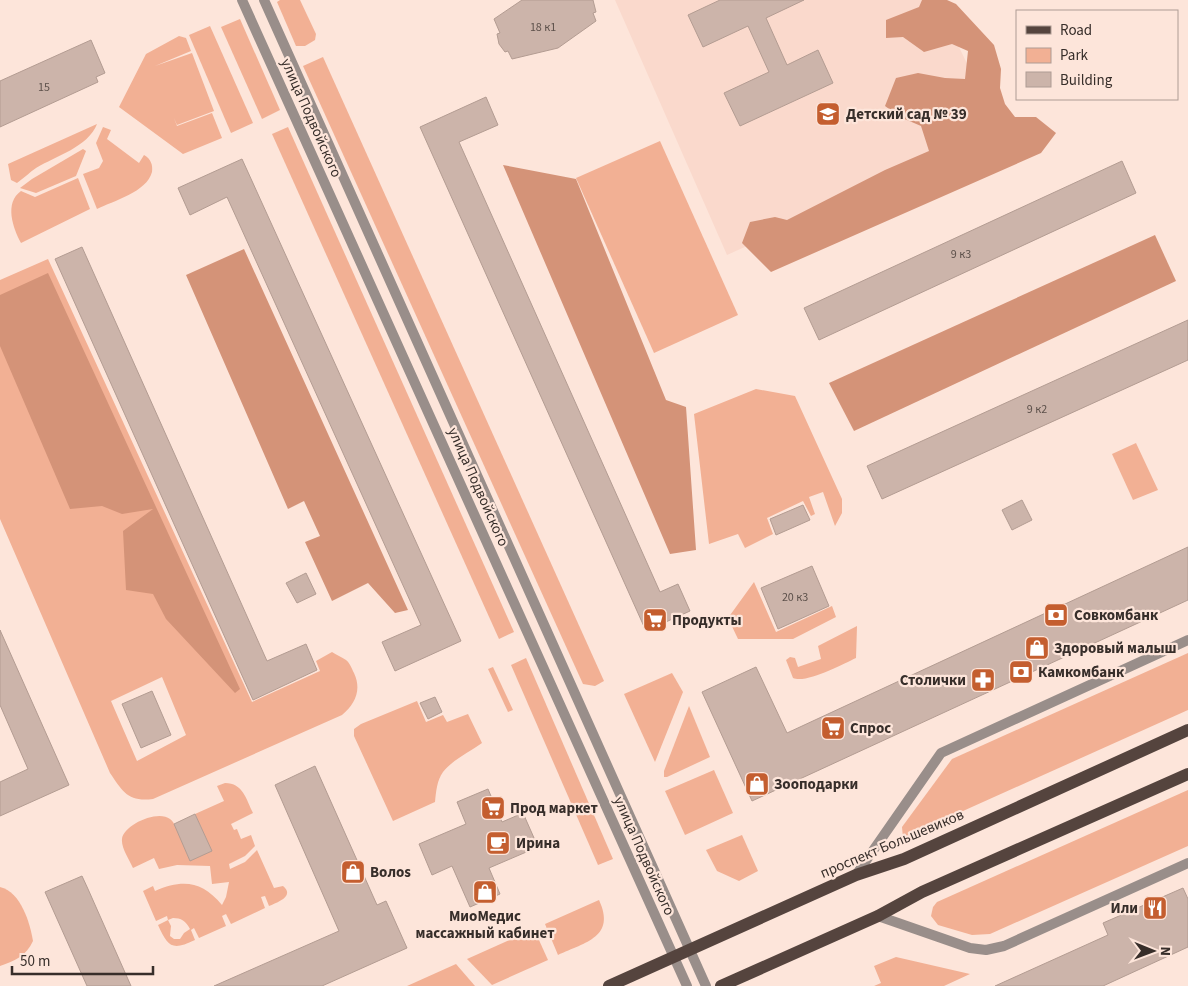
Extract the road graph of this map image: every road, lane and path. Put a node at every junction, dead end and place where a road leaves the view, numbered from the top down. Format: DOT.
graph roads {
  1 [pos="242,0"];
  2 [pos="264,0"];
  3 [pos="1188,640"];
  4 [pos="1188,730"];
  5 [pos="1188,774"];
  6 [pos="1188,863"];
  7 [pos="856,875"];
  8 [pos="878,916"];
  9 [pos="689,950"];
  10 [pos="673,957"];
  11 [pos="609,986"];
  12 [pos="687,986"];
  13 [pos="706,986"];
  14 [pos="721,986"];
  1 -- 10 [label="street, улица Подвойского"];
  2 -- 9 [label="street, улица Подвойского"];
  3 -- 7 [label="street"];
  4 -- 7 [label="main road, проспект Большевиков"];
  5 -- 8 [label="main road"];
  6 -- 8 [label="street"];
  7 -- 9 [label="main road, проспект Большевиков"];
  8 -- 14 [label="main road"];
  9 -- 10 [label="main road, проспект Большевиков"];
  9 -- 13 [label="street, улица Подвойского"];
  10 -- 11 [label="main road, проспект Большевиков"];
  10 -- 12 [label="street, улица Подвойского"];
}
